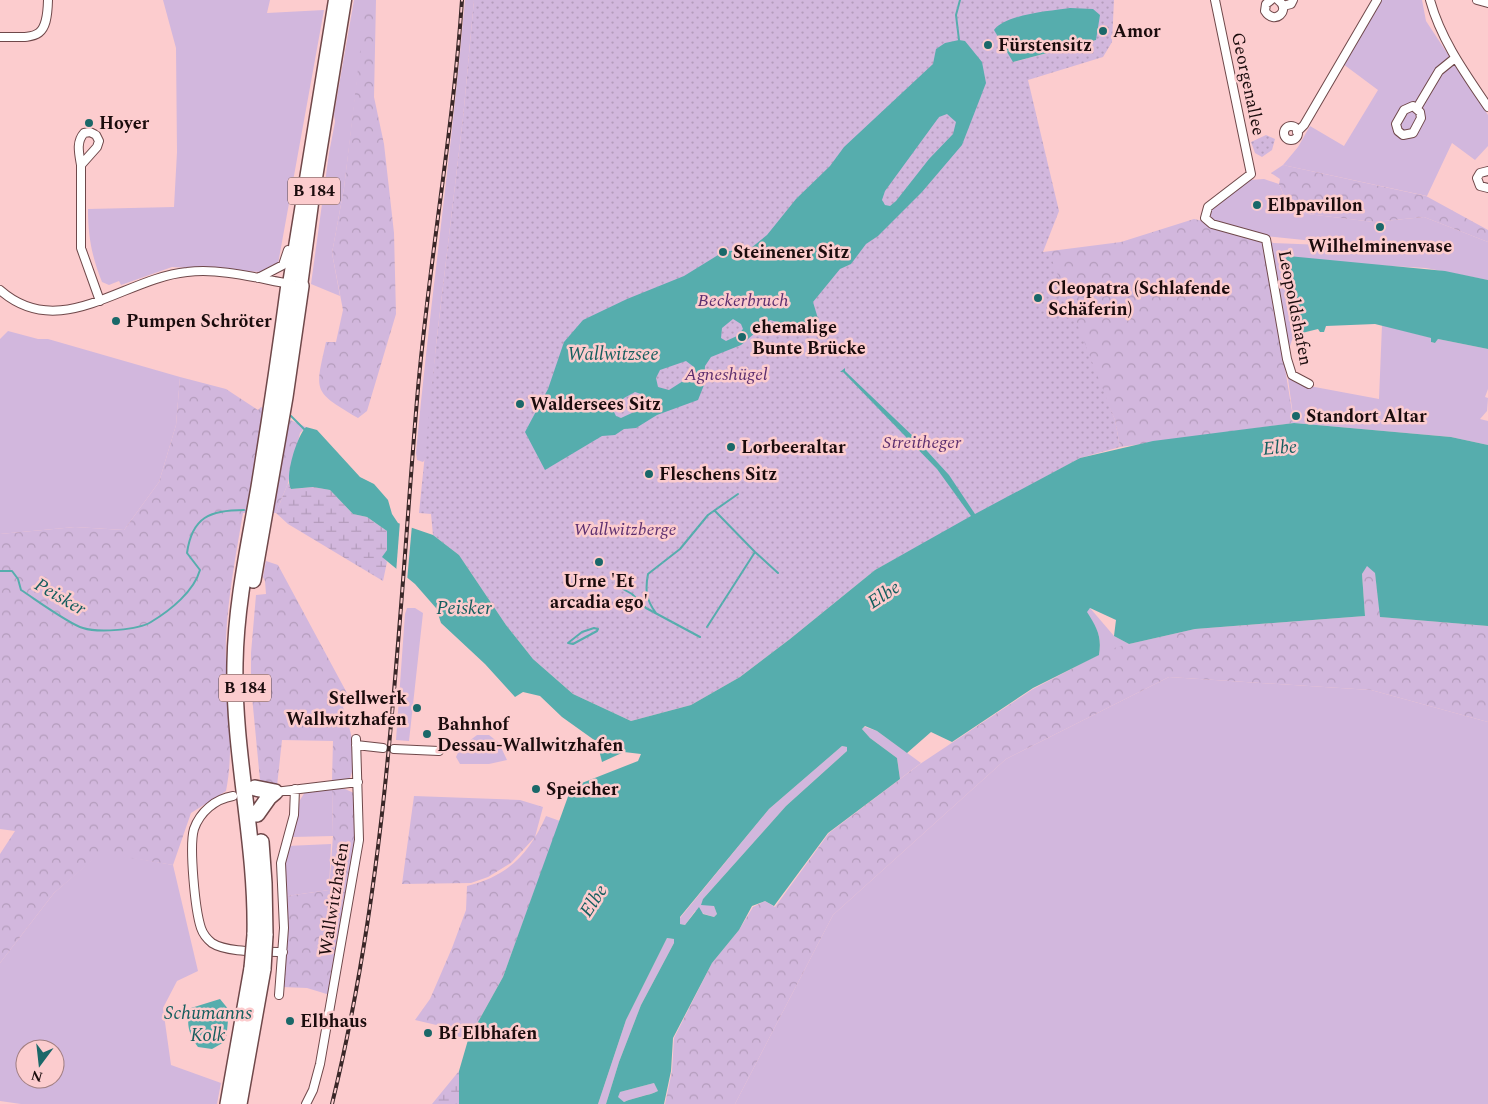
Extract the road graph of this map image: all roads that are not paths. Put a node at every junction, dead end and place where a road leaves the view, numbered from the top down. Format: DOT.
graph roads {
  1 [pos="48,0"];
  2 [pos="335,0"];
  3 [pos="346,0"];
  4 [pos="1216,0"];
  5 [pos="1271,0"];
  6 [pos="1293,0"];
  7 [pos="1377,0"];
  8 [pos="1430,0"];
  9 [pos="1477,0"];
  10 [pos="1281,3"];
  11 [pos="1488,3"];
  12 [pos="0,37"];
  13 [pos="1455,58"];
  14 [pos="1488,107"];
  15 [pos="1417,108"];
  16 [pos="1297,132"];
  17 [pos="81,165"];
  18 [pos="1488,171"];
  19 [pos="1251,174"];
  20 [pos="1488,188"];
  21 [pos="294,245"];
  22 [pos="258,278"];
  23 [pos="295,285"];
  24 [pos="0,290"];
  25 [pos="100,301"];
  26 [pos="1309,384"];
  27 [pos="260,514"];
  28 [pos="382,748"];
  29 [pos="394,749"];
  30 [pos="439,751"];
  31 [pos="243,778"];
  32 [pos="358,782"];
  33 [pos="254,788"];
  34 [pos="295,789"];
  35 [pos="275,792"];
  36 [pos="233,796"];
  37 [pos="252,810"];
  38 [pos="283,952"];
  39 [pos="279,995"];
  40 [pos="238,1081"];
  41 [pos="228,1104"];
  42 [pos="239,1104"];
  43 [pos="306,1104"];
  1 -- 12 [label="street"];
  2 -- 21 [label="main road, B 184"];
  3 -- 23 [label="main road, B 184"];
  4 -- 19 [label="street, Georgenallee"];
  5 -- 10 [label="street"];
  6 -- 10 [label="street"];
  7 -- 16 [label="street"];
  8 -- 13 [label="street"];
  9 -- 11 [label="street"];
  13 -- 14 [label="street"];
  13 -- 15 [label="street"];
  17 -- 25 [label="street"];
  18 -- 20 [label="street"];
  19 -- 26 [label="street, Leopoldshafen"];
  21 -- 22 [label="street"];
  21 -- 23 [label="main road, B 184"];
  22 -- 23 [label="street"];
  22 -- 25 [label="street"];
  23 -- 27 [label="highway, B 184"];
  24 -- 25 [label="street"];
  27 -- 31 [label="highway, B 184"];
  27 -- 33 [label="highway, B 184"];
  28 -- 32 [label="street, Wallwitzhafen"];
  29 -- 30 [label="street"];
  31 -- 36 [label="highway"];
  31 -- 37 [label="highway, B 184"];
  32 -- 34 [label="street"];
  32 -- 43 [label="street, Wallwitzhafen"];
  33 -- 35 [label="highway"];
  33 -- 37 [label="highway, B 184"];
  34 -- 35 [label="street"];
  34 -- 38 [label="street"];
  35 -- 37 [label="highway"];
  36 -- 37 [label="highway"];
  36 -- 38 [label="street"];
  37 -- 40 [label="highway, B 184, bridge"];
  38 -- 39 [label="street"];
  40 -- 41 [label="highway, B 184"];
  40 -- 42 [label="highway, B 184"];
}
